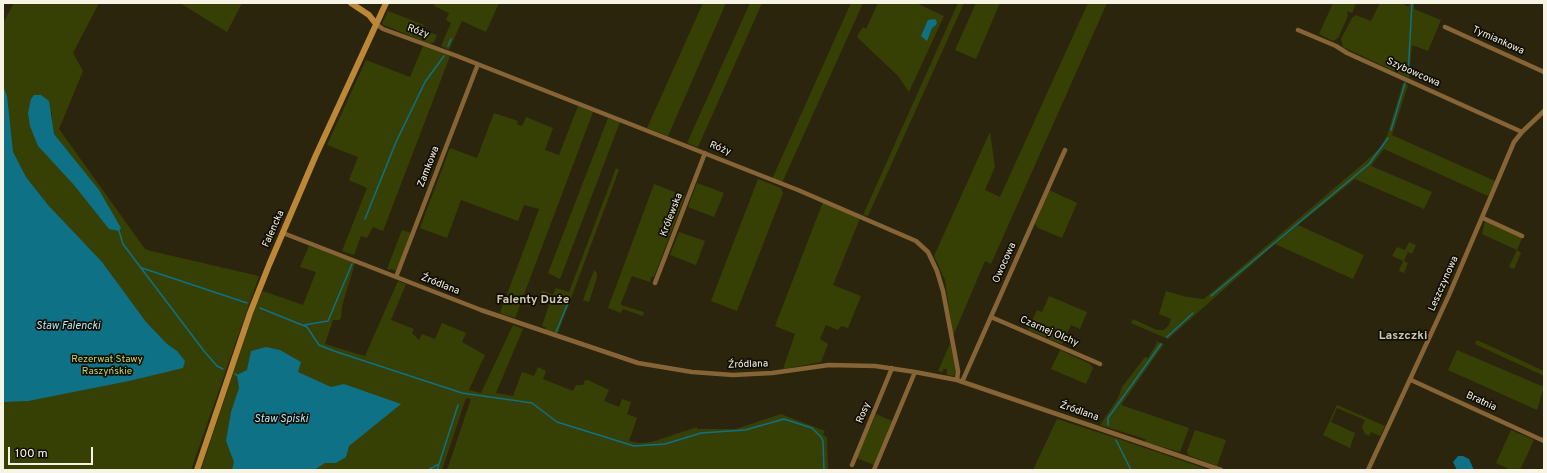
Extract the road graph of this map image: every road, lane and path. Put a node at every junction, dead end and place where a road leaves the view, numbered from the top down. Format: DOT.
graph roads {
  1 [pos="351,3"];
  2 [pos="386,3"];
  3 [pos="376,24"];
  4 [pos="1445,27"];
  5 [pos="1298,30"];
  6 [pos="478,64"];
  7 [pos="1544,72"];
  8 [pos="1544,111"];
  9 [pos="1522,132"];
  10 [pos="1065,150"];
  11 [pos="705,153"];
  12 [pos="1483,218"];
  13 [pos="283,232"];
  14 [pos="1522,236"];
  15 [pos="396,277"];
  16 [pos="655,283"];
  17 [pos="991,317"];
  18 [pos="1100,364"];
  19 [pos="892,368"];
  20 [pos="915,372"];
  21 [pos="1411,380"];
  22 [pos="959,381"];
  23 [pos="1544,441"];
  24 [pos="852,465"];
  25 [pos="197,470"];
  26 [pos="874,470"];
  27 [pos="1221,470"];
  28 [pos="1368,470"];
  1 -- 3 [label="street"];
  2 -- 3 [label="street, Falencka"];
  3 -- 6 [label="street, Róży"];
  3 -- 13 [label="street, Falencka"];
  4 -- 7 [label="street, Tymiankowa"];
  5 -- 9 [label="street, Szybowcowa"];
  6 -- 11 [label="street, Róży"];
  6 -- 15 [label="street, Zamkowa"];
  8 -- 9 [label="street, Leszczynowa"];
  9 -- 12 [label="street, Leszczynowa"];
  10 -- 17 [label="street, Owocowa"];
  11 -- 16 [label="street, Królewska"];
  11 -- 22 [label="street, Róży"];
  12 -- 14 [label="street"];
  12 -- 21 [label="street, Leszczynowa"];
  13 -- 15 [label="street, Źródlana"];
  13 -- 25 [label="street, Falencka"];
  15 -- 19 [label="street, Źródlana"];
  17 -- 18 [label="street, Czarnej Olchy"];
  17 -- 22 [label="street, Owocowa"];
  19 -- 20 [label="street, Źródlana"];
  19 -- 24 [label="street, Rosy"];
  20 -- 22 [label="street, Źródlana"];
  20 -- 26 [label="street"];
  21 -- 23 [label="street, Bratnia"];
  21 -- 28 [label="street, Leszczynowa"];
  22 -- 27 [label="street, Źródlana"];
}
